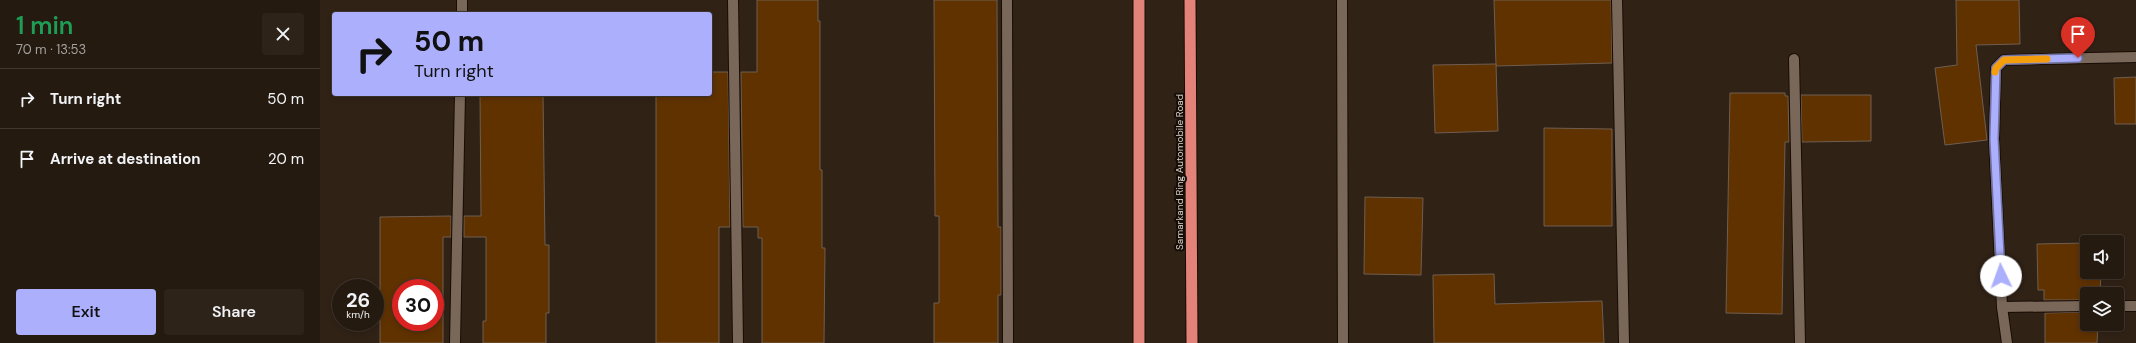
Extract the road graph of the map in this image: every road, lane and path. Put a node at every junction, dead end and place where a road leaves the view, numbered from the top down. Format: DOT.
graph roads {
  1 [pos="462,0"];
  2 [pos="734,0"];
  3 [pos="1007,0"];
  4 [pos="1138,0"];
  5 [pos="1190,0"];
  6 [pos="1342,0"];
  7 [pos="1617,0"];
  8 [pos="462,12"];
  9 [pos="2136,57"];
  10 [pos="1794,59"];
  11 [pos="460,96"];
  12 [pos="2080,306"];
  13 [pos="2124,306"];
  14 [pos="2136,306"];
  15 [pos="2002,307"];
  16 [pos="455,343"];
  17 [pos="738,343"];
  18 [pos="1008,343"];
  19 [pos="1139,343"];
  20 [pos="1192,343"];
  21 [pos="1343,343"];
  22 [pos="1624,343"];
  23 [pos="1800,343"];
  24 [pos="2008,343"];
  1 -- 8 [label="street"];
  2 -- 17 [label="street"];
  3 -- 18 [label="street"];
  4 -- 19 [label="highway"];
  5 -- 20 [label="highway, Samarkand Ring Automobile Road"];
  6 -- 21 [label="street"];
  7 -- 22 [label="street"];
  9 -- 15 [label="street"];
  10 -- 23 [label="street"];
  11 -- 16 [label="street"];
  12 -- 15 [label="street"];
  13 -- 14 [label="street"];
  15 -- 24 [label="street"];
}
